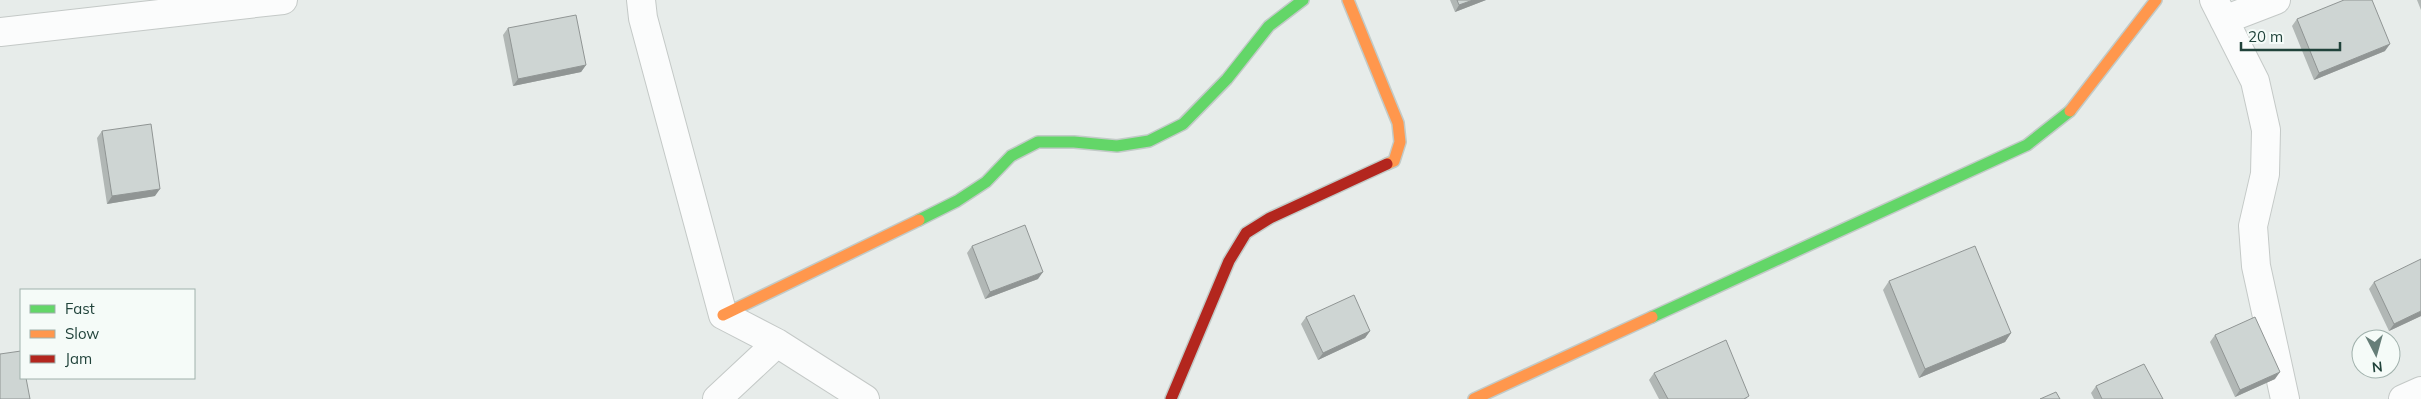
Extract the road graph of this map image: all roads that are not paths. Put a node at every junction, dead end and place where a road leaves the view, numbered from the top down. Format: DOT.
graph roads {
  1 [pos="283,0"];
  2 [pos="641,0"];
  3 [pos="1303,0"];
  4 [pos="1348,0"];
  5 [pos="2156,0"];
  6 [pos="2276,0"];
  7 [pos="2219,10"];
  8 [pos="0,32"];
  9 [pos="723,315"];
  10 [pos="777,343"];
  11 [pos="2421,391"];
  12 [pos="717,399"];
  13 [pos="865,399"];
  14 [pos="1171,399"];
  15 [pos="1474,399"];
  16 [pos="2286,399"];
  17 [pos="2403,399"];
  1 -- 8 [label="street"];
  2 -- 9 [label="street"];
  3 -- 9 [label="street"];
  4 -- 14 [label="street"];
  5 -- 15 [label="street"];
  6 -- 7 [label="street"];
  7 -- 16 [label="street"];
  9 -- 10 [label="street"];
  10 -- 12 [label="street"];
  10 -- 13 [label="street"];
  11 -- 17 [label="street"];
}
